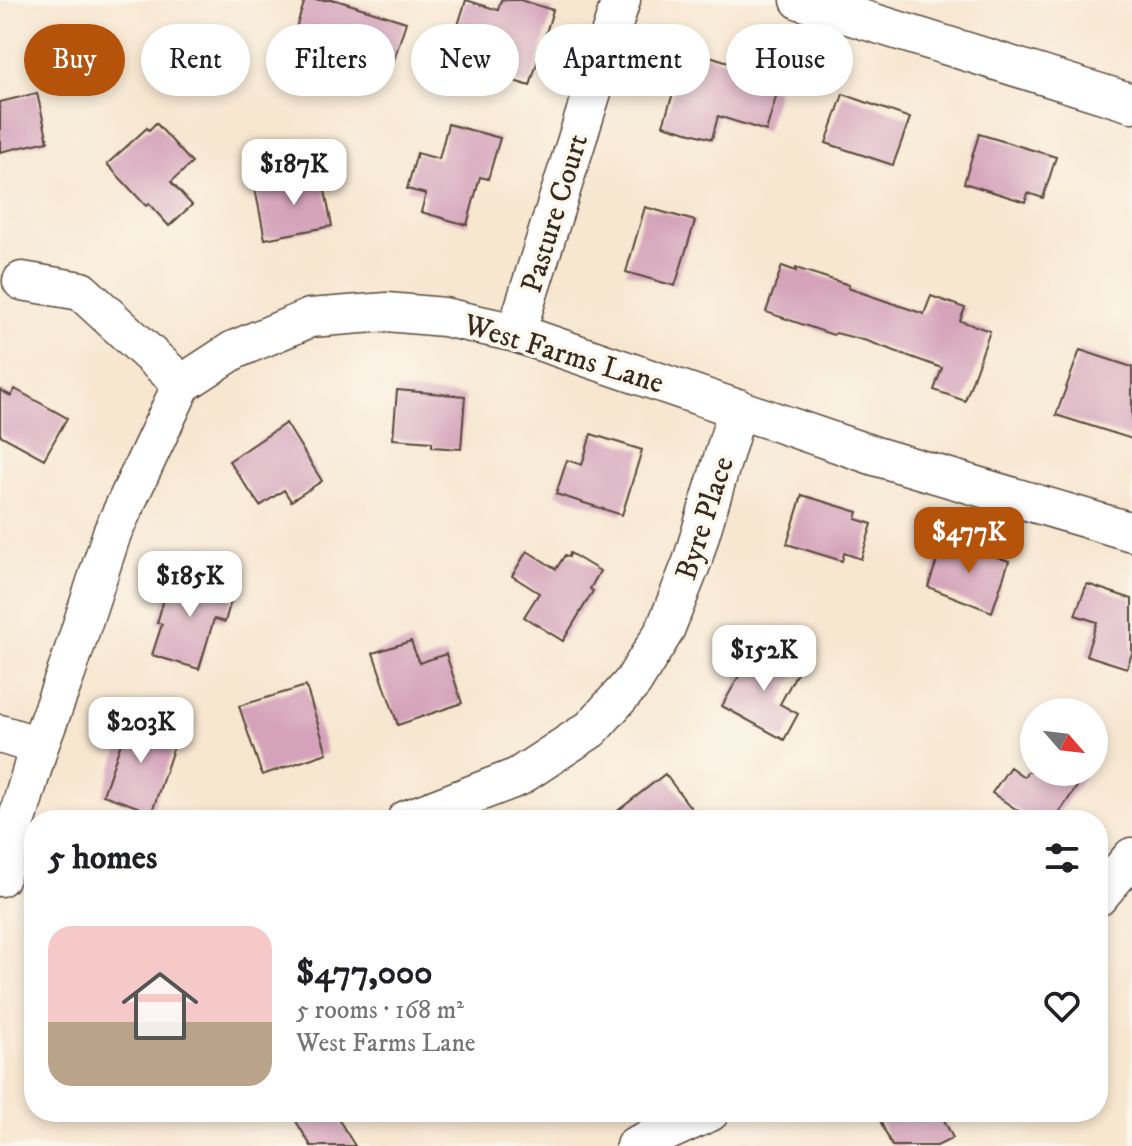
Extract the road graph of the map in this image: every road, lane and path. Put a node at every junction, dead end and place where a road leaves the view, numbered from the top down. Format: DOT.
graph roads {
  1 [pos="621,0"];
  2 [pos="800,0"];
  3 [pos="1132,103"];
  4 [pos="22,281"];
  5 [pos="516,333"];
  6 [pos="182,384"];
  7 [pos="738,408"];
  8 [pos="1132,532"];
  9 [pos="0,734"];
  10 [pos="39,746"];
  11 [pos="26,810"];
  12 [pos="432,810"];
  13 [pos="24,819"];
  14 [pos="1132,857"];
  15 [pos="12,878"];
  16 [pos="1108,885"];
  17 [pos="688,1122"];
  18 [pos="635,1146"];
  1 -- 5 [label="street, Pasture Court"];
  2 -- 3 [label="street"];
  4 -- 6 [label="street"];
  5 -- 6 [label="street, West Farms Lane"];
  5 -- 7 [label="street, West Farms Lane"];
  6 -- 10 [label="street"];
  7 -- 8 [label="street, West Farms Lane"];
  7 -- 12 [label="street, Byre Place"];
  9 -- 10 [label="street"];
  10 -- 11 [label="street"];
  13 -- 15 [label="street"];
  14 -- 16 [label="street"];
  17 -- 18 [label="street"];
}
